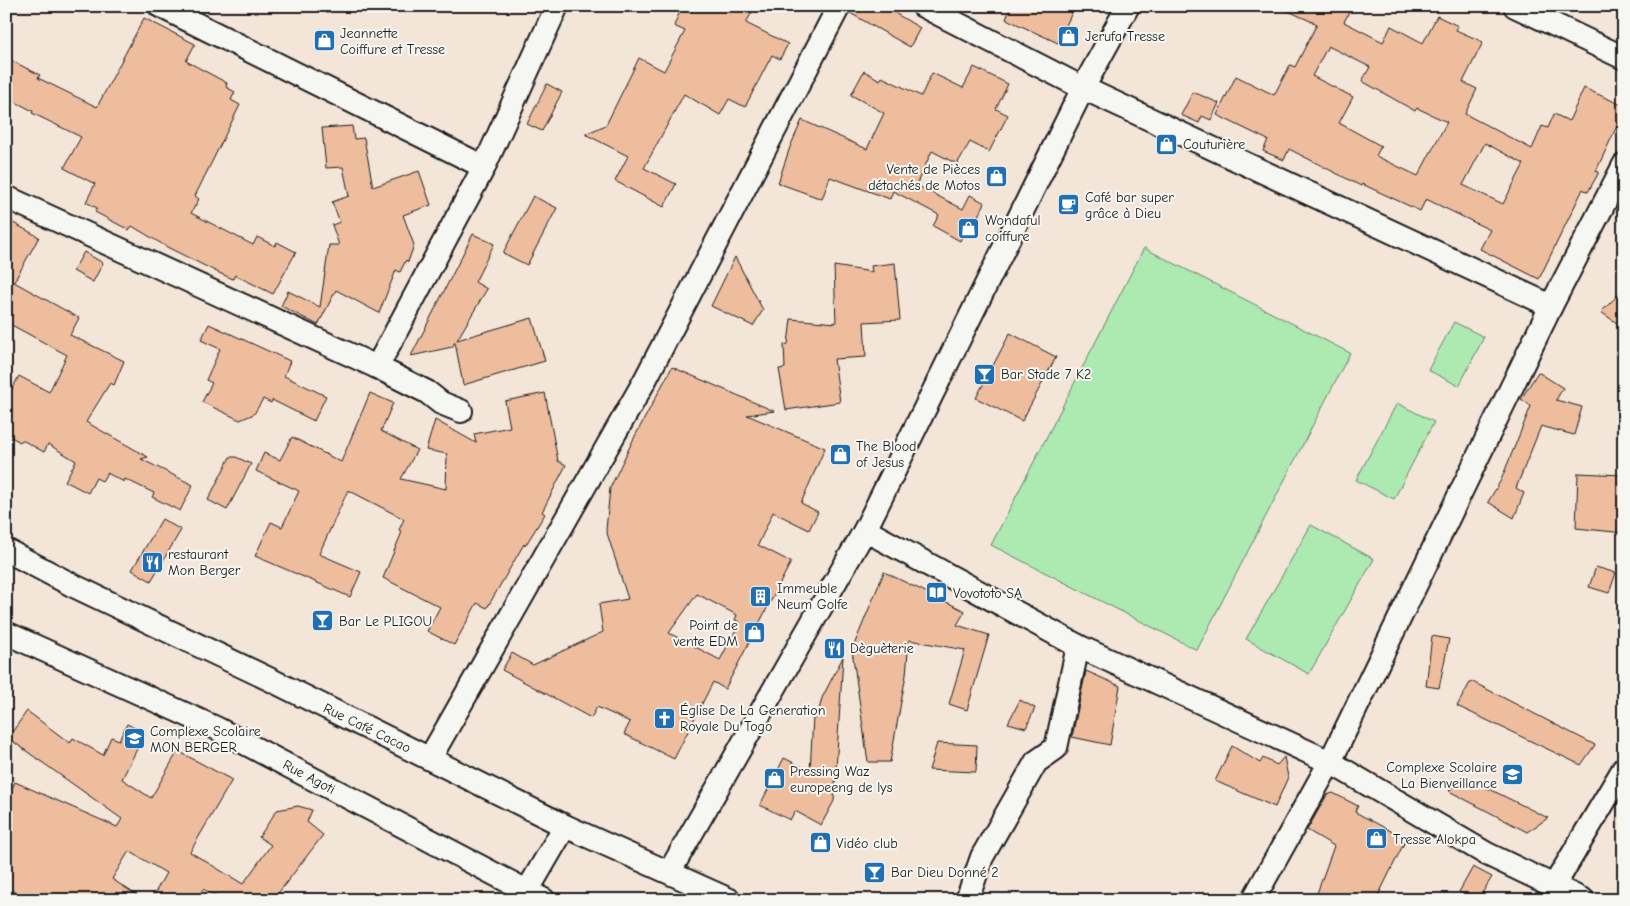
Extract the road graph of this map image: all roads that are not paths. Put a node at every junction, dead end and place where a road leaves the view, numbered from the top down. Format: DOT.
graph roads {
  1 [pos="160,6"];
  2 [pos="557,6"];
  3 [pos="839,6"];
  4 [pos="923,6"];
  5 [pos="1128,6"];
  6 [pos="1515,6"];
  7 [pos="1624,58"];
  8 [pos="1083,88"];
  9 [pos="1624,165"];
  10 [pos="484,167"];
  11 [pos="6,197"];
  12 [pos="1551,306"];
  13 [pos="377,367"];
  14 [pos="461,411"];
  15 [pos="865,530"];
  16 [pos="6,550"];
  17 [pos="6,633"];
  18 [pos="1078,646"];
  19 [pos="430,758"];
  20 [pos="1330,762"];
  21 [pos="1624,768"];
  22 [pos="565,826"];
  23 [pos="670,871"];
  24 [pos="1554,886"];
  25 [pos="531,897"];
  26 [pos="730,900"];
  27 [pos="967,900"];
  28 [pos="1253,900"];
  29 [pos="1583,900"];
  1 -- 10 [label="street"];
  2 -- 10 [label="street"];
  3 -- 19 [label="street"];
  4 -- 8 [label="street"];
  5 -- 8 [label="street"];
  6 -- 7 [label="street"];
  8 -- 12 [label="street"];
  8 -- 15 [label="street"];
  9 -- 12 [label="street"];
  10 -- 13 [label="street"];
  11 -- 13 [label="street"];
  12 -- 20 [label="street"];
  13 -- 14 [label="street"];
  15 -- 18 [label="street"];
  15 -- 23 [label="street"];
  16 -- 19 [label="street, Rue Café Cacao"];
  17 -- 25 [label="street, Rue Agoti"];
  18 -- 20 [label="street"];
  18 -- 27 [label="street"];
  19 -- 22 [label="street, Rue Café Cacao"];
  20 -- 24 [label="street"];
  20 -- 28 [label="street"];
  21 -- 24 [label="street"];
  22 -- 23 [label="street, Rue Café Cacao"];
  22 -- 25 [label="street"];
  23 -- 26 [label="street, Rue Café Cacao"];
  24 -- 29 [label="street"];
}
